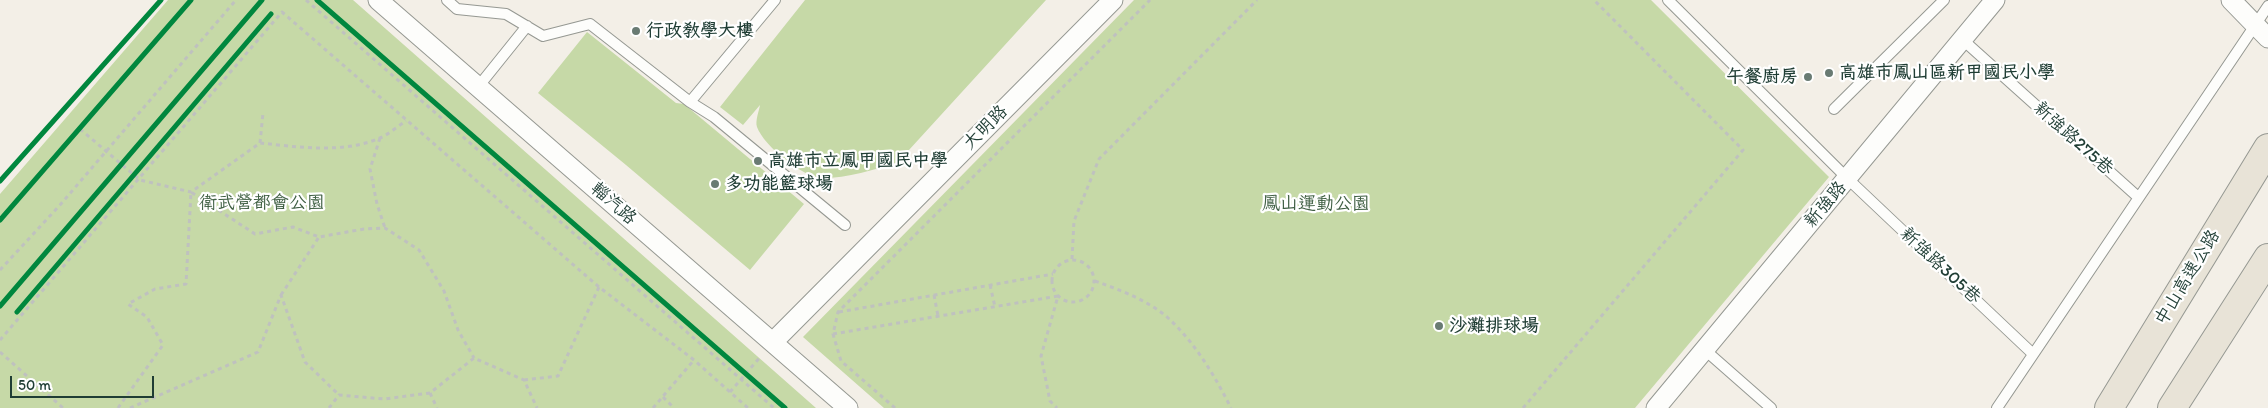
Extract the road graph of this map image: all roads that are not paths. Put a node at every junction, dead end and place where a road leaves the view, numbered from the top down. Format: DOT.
graph roads {
  1 [pos="378,0"];
  2 [pos="447,0"];
  3 [pos="775,0"];
  4 [pos="1114,0"];
  5 [pos="1668,0"];
  6 [pos="1944,0"];
  7 [pos="1995,0"];
  8 [pos="2231,0"];
  9 [pos="2268,6"];
  10 [pos="527,26"];
  11 [pos="2262,32"];
  12 [pos="1963,40"];
  13 [pos="478,86"];
  14 [pos="690,102"];
  15 [pos="1834,109"];
  16 [pos="2268,148"];
  17 [pos="1848,179"];
  18 [pos="2138,198"];
  19 [pos="845,225"];
  20 [pos="2268,258"];
  21 [pos="773,342"];
  22 [pos="1705,350"];
  23 [pos="2033,354"];
  24 [pos="848,408"];
  25 [pos="1656,408"];
  26 [pos="1771,408"];
  27 [pos="1997,408"];
  28 [pos="2109,408"];
  29 [pos="2172,408"];
  1 -- 13 [label="street, 輜汽路"];
  2 -- 10 [label="lane"];
  3 -- 14 [label="lane"];
  4 -- 21 [label="street, 大明路"];
  5 -- 17 [label="lane, 新強路305巷"];
  6 -- 15 [label="lane"];
  7 -- 12 [label="street, 新強路"];
  8 -- 11 [label="street"];
  9 -- 11 [label="lane"];
  10 -- 13 [label="lane"];
  10 -- 14 [label="lane"];
  11 -- 18 [label="lane"];
  12 -- 17 [label="street, 新強路"];
  12 -- 18 [label="lane, 新強路275巷"];
  13 -- 21 [label="street, 輜汽路"];
  14 -- 19 [label="lane"];
  16 -- 28 [label="highway, 中山高速公路"];
  17 -- 22 [label="street, 新強路"];
  17 -- 23 [label="lane, 新強路305巷"];
  18 -- 23 [label="lane"];
  20 -- 29 [label="highway"];
  21 -- 24 [label="street, 輜汽路"];
  22 -- 25 [label="street, 新強路"];
  22 -- 26 [label="lane"];
  23 -- 27 [label="lane"];
}
